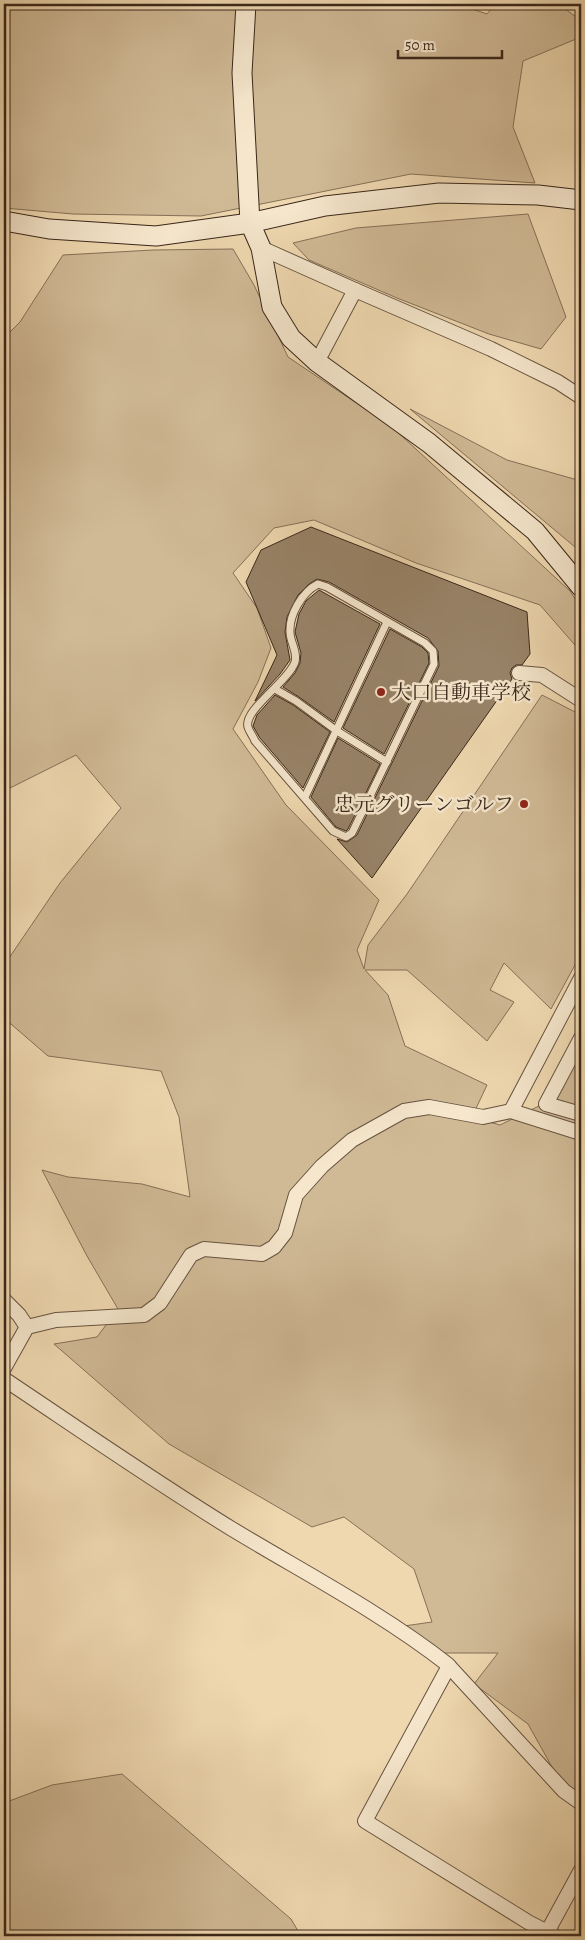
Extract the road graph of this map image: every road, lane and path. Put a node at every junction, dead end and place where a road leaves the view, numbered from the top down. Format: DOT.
graph roads {
  1 [pos="246,4"];
  2 [pos="581,200"];
  3 [pos="4,221"];
  4 [pos="250,223"];
  5 [pos="261,248"];
  6 [pos="355,290"];
  7 [pos="317,362"];
  8 [pos="581,397"];
  9 [pos="581,587"];
  10 [pos="387,622"];
  11 [pos="519,673"];
  12 [pos="275,689"];
  13 [pos="581,700"];
  14 [pos="337,731"];
  15 [pos="387,762"];
  16 [pos="305,797"];
  17 [pos="581,978"];
  18 [pos="581,1038"];
  19 [pos="511,1111"];
  20 [pos="581,1114"];
  21 [pos="581,1133"];
  22 [pos="4,1300"];
  23 [pos="27,1327"];
  24 [pos="4,1368"];
  25 [pos="4,1378"];
  26 [pos="449,1666"];
  27 [pos="581,1803"];
  28 [pos="581,1870"];
  29 [pos="549,1935"];
  1 -- 4 [label="street"];
  2 -- 4 [label="street"];
  3 -- 4 [label="street"];
  4 -- 5 [label="street"];
  5 -- 6 [label="street"];
  5 -- 7 [label="street"];
  6 -- 7 [label="street"];
  6 -- 8 [label="street"];
  7 -- 9 [label="street"];
  10 -- 12 [label="lane"];
  10 -- 14 [label="lane"];
  10 -- 15 [label="lane"];
  11 -- 13 [label="street"];
  12 -- 14 [label="lane"];
  12 -- 16 [label="lane"];
  14 -- 15 [label="lane"];
  14 -- 16 [label="lane"];
  15 -- 16 [label="lane"];
  17 -- 19 [label="street"];
  18 -- 20 [label="street"];
  19 -- 21 [label="street"];
  19 -- 23 [label="street"];
  22 -- 23 [label="street"];
  23 -- 24 [label="street"];
  25 -- 26 [label="street"];
  26 -- 27 [label="street"];
  26 -- 29 [label="street"];
  28 -- 29 [label="street"];
}
